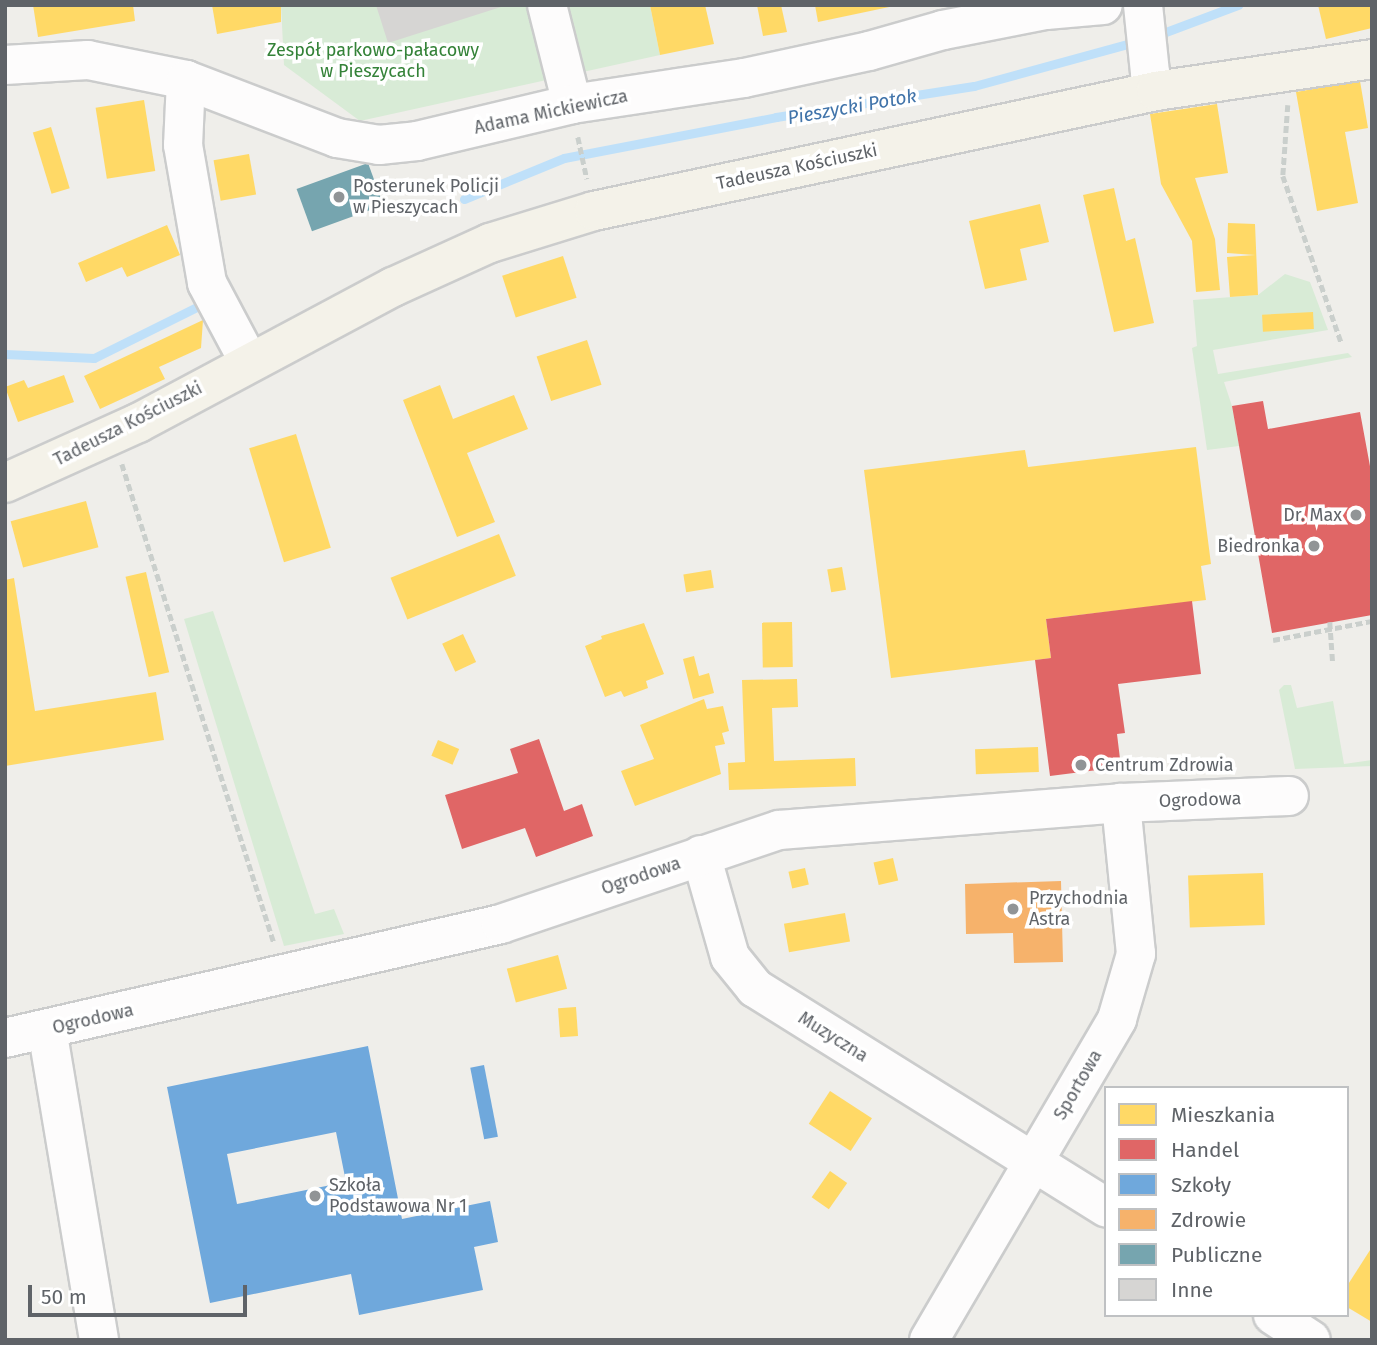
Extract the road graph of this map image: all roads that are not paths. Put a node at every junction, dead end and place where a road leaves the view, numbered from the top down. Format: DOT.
graph roads {
  1 [pos="547,5"];
  2 [pos="1103,5"];
  3 [pos="1144,10"];
  4 [pos="1372,59"];
  5 [pos="5,65"];
  6 [pos="186,80"];
  7 [pos="1153,82"];
  8 [pos="575,122"];
  9 [pos="249,362"];
  10 [pos="5,483"];
  11 [pos="1289,796"];
  12 [pos="1121,803"];
  13 [pos="701,855"];
  14 [pos="47,1029"];
  15 [pos="5,1038"];
  16 [pos="1034,1161"];
  17 [pos="1104,1206"];
  18 [pos="1276,1317"];
  19 [pos="99,1340"];
  20 [pos="929,1340"];
  21 [pos="1311,1340"];
  1 -- 8 [label="street"];
  2 -- 8 [label="street, Adama Mickiewicza"];
  3 -- 7 [label="street"];
  4 -- 7 [label="main road, Tadeusza Kościuszki"];
  5 -- 6 [label="street, Adama Mickiewicza"];
  6 -- 8 [label="street, Adama Mickiewicza"];
  6 -- 9 [label="street"];
  7 -- 9 [label="main road, Tadeusza Kościuszki"];
  9 -- 10 [label="main road, Tadeusza Kościuszki"];
  11 -- 12 [label="street, Ogrodowa"];
  12 -- 13 [label="street, Ogrodowa"];
  12 -- 16 [label="street, Sportowa"];
  13 -- 14 [label="street, Ogrodowa"];
  13 -- 16 [label="street, Muzyczna"];
  14 -- 15 [label="street, Ogrodowa"];
  14 -- 19 [label="street"];
  16 -- 17 [label="street, Muzyczna"];
  16 -- 20 [label="street, Sportowa"];
  18 -- 21 [label="street"];
}
